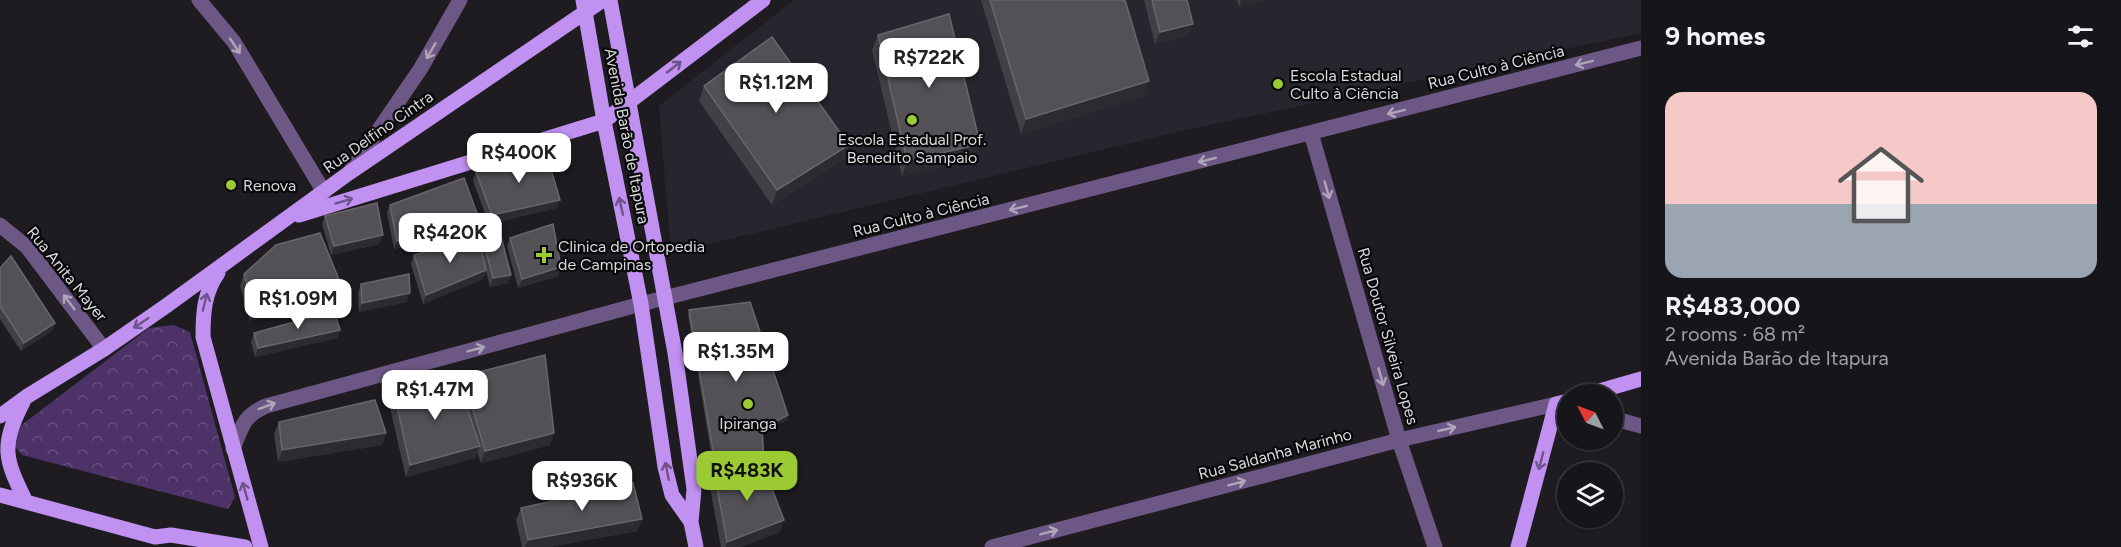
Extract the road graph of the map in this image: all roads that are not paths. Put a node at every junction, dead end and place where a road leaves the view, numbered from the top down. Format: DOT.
graph roads {
  1 [pos="199,0"];
  2 [pos="460,0"];
  3 [pos="583,0"];
  4 [pos="603,0"];
  5 [pos="610,0"];
  6 [pos="763,0"];
  7 [pos="1641,48"];
  8 [pos="628,104"];
  9 [pos="604,121"];
  10 [pos="1311,134"];
  11 [pos="349,173"];
  12 [pos="324,192"];
  13 [pos="288,218"];
  14 [pos="0,225"];
  15 [pos="222,265"];
  16 [pos="665,299"];
  17 [pos="641,304"];
  18 [pos="104,349"];
  19 [pos="1641,379"];
  20 [pos="1623,384"];
  21 [pos="26,397"];
  22 [pos="1557,406"];
  23 [pos="0,416"];
  24 [pos="1623,421"];
  25 [pos="1557,426"];
  26 [pos="1641,426"];
  27 [pos="1399,440"];
  28 [pos="233,449"];
  29 [pos="0,495"];
  30 [pos="26,502"];
  31 [pos="691,522"];
  32 [pos="155,537"];
  33 [pos="169,547"];
  34 [pos="245,547"];
  35 [pos="261,547"];
  36 [pos="696,547"];
  37 [pos="992,547"];
  38 [pos="1435,547"];
  39 [pos="1518,547"];
  1 -- 12 [label="street, one-way"];
  2 -- 11 [label="street, one-way"];
  3 -- 9 [label="main road, Avenida Barão de Itapura"];
  4 -- 11 [label="main road, Rua Delfino Cintra"];
  5 -- 8 [label="main road, Avenida Barão de Itapura"];
  8 -- 6 [label="main road, one-way"];
  7 -- 10 [label="street, Rua Culto à Ciência, one-way"];
  8 -- 9 [label="main road"];
  8 -- 16 [label="main road, Avenida Barão de Itapura"];
  13 -- 9 [label="main road, one-way"];
  17 -- 9 [label="main road, Avenida Barão de Itapura, one-way"];
  10 -- 16 [label="street, Rua Culto à Ciência, one-way"];
  10 -- 27 [label="street, Rua Doutor Silveira Lopes, one-way"];
  11 -- 12 [label="main road, Rua Delfino Cintra"];
  12 -- 13 [label="main road, Rua Delfino Cintra"];
  13 -- 15 [label="main road, Rua Delfino Cintra"];
  18 -- 14 [label="street, Rua Anita Mayer, one-way"];
  15 -- 18 [label="main road, Rua Delfino Cintra, one-way"];
  28 -- 15 [label="main road, one-way"];
  16 -- 17 [label="street, Rua Culto à Ciência"];
  16 -- 31 [label="main road, Avenida Barão de Itapura"];
  28 -- 17 [label="street, Rua Culto à Ciência, one-way"];
  31 -- 17 [label="main road, Avenida Barão de Itapura, one-way"];
  18 -- 21 [label="main road, Rua Delfino Cintra"];
  19 -- 20 [label="main road"];
  21 -- 23 [label="main road, Rua Delfino Cintra"];
  21 -- 30 [label="main road"];
  27 -- 22 [label="street, Rua Saldanha Marinho, one-way"];
  24 -- 26 [label="street"];
  25 -- 39 [label="main road, one-way"];
  37 -- 27 [label="street, Rua Saldanha Marinho, one-way"];
  27 -- 38 [label="street, Rua Doutor Silveira Lopes"];
  35 -- 28 [label="main road, one-way"];
  29 -- 30 [label="main road"];
  30 -- 32 [label="main road"];
  31 -- 36 [label="main road, Avenida Barão de Itapura"];
  32 -- 33 [label="main road"];
  32 -- 34 [label="main road"];
}
